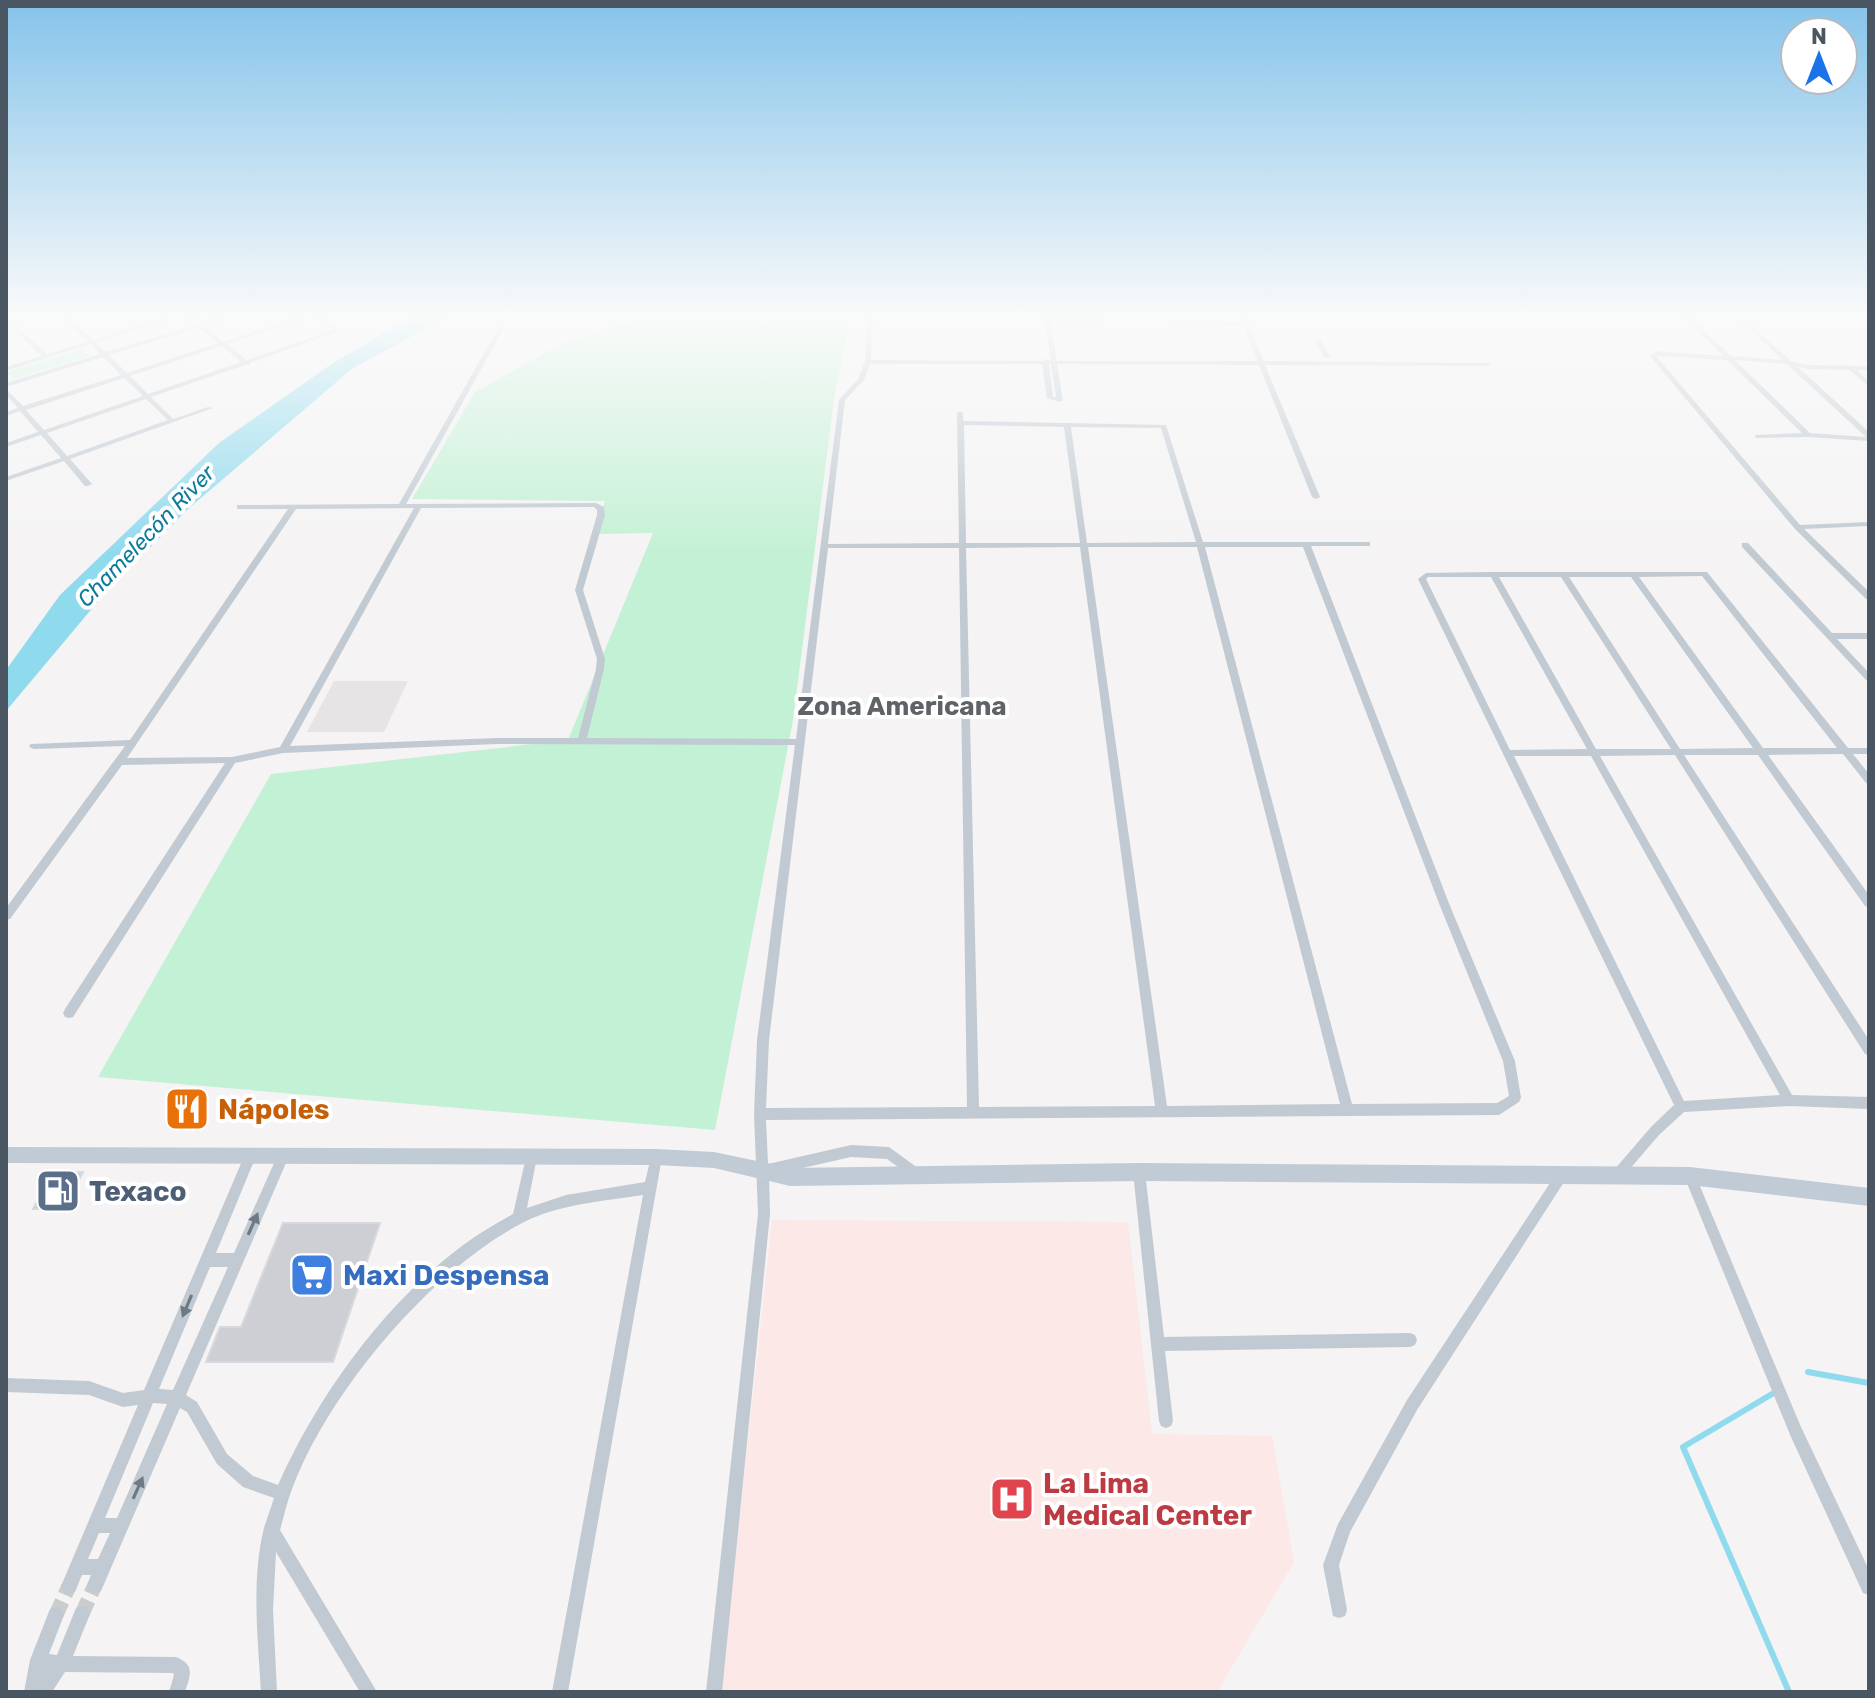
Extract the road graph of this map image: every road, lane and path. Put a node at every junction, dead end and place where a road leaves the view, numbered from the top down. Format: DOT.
graph roads {
  1 [pos="13,397"];
  2 [pos="57,397"];
  3 [pos="462,397"];
  4 [pos="845,397"];
  5 [pos="1276,397"];
  6 [pos="1688,397"];
  7 [pos="1769,397"];
  8 [pos="1825,397"];
  9 [pos="148,398"];
  10 [pos="210,408"];
  11 [pos="21,409"];
  12 [pos="6,414"];
  13 [pos="172,421"];
  14 [pos="1067,425"];
  15 [pos="43,433"];
  16 [pos="1808,435"];
  17 [pos="1757,436"];
  18 [pos="1869,438"];
  19 [pos="6,445"];
  20 [pos="65,458"];
  21 [pos="6,479"];
  22 [pos="88,484"];
  23 [pos="1316,497"];
  24 [pos="402,505"];
  25 [pos="419,505"];
  26 [pos="294,506"];
  27 [pos="240,507"];
  28 [pos="1867,526"];
  29 [pos="1798,527"];
  30 [pos="1367,544"];
  31 [pos="1745,545"];
  32 [pos="826,546"];
  33 [pos="1307,546"];
  34 [pos="1084,547"];
  35 [pos="1201,547"];
  36 [pos="962,548"];
  37 [pos="1493,574"];
  38 [pos="1563,574"];
  39 [pos="1633,574"];
  40 [pos="1869,597"];
  41 [pos="1832,636"];
  42 [pos="1869,636"];
  43 [pos="1869,678"];
  44 [pos="582,740"];
  45 [pos="801,742"];
  46 [pos="133,743"];
  47 [pos="34,746"];
  48 [pos="283,750"];
  49 [pos="1593,750"];
  50 [pos="1677,750"];
  51 [pos="1761,751"];
  52 [pos="1846,751"];
  53 [pos="1869,751"];
  54 [pos="1509,753"];
  55 [pos="232,760"];
  56 [pos="119,762"];
  57 [pos="1869,781"];
  58 [pos="1869,903"];
  59 [pos="6,916"];
  60 [pos="69,1013"];
  61 [pos="1869,1050"];
  62 [pos="1789,1100"];
  63 [pos="1869,1103"];
  64 [pos="1681,1107"];
  65 [pos="973,1111"];
  66 [pos="1348,1111"];
  67 [pos="1162,1112"];
  68 [pos="760,1114"];
  69 [pos="250,1156"];
  70 [pos="283,1156"];
  71 [pos="531,1157"];
  72 [pos="656,1157"];
  73 [pos="7,1158"];
  74 [pos="762,1172"];
  75 [pos="1139,1172"];
  76 [pos="916,1174"];
  77 [pos="1562,1175"];
  78 [pos="1616,1176"];
  79 [pos="1690,1176"];
  80 [pos="649,1188"];
  81 [pos="1869,1197"];
  82 [pos="519,1218"];
  83 [pos="206,1260"];
  84 [pos="237,1260"];
  85 [pos="1410,1340"];
  86 [pos="1158,1344"];
  87 [pos="6,1385"];
  88 [pos="150,1396"];
  89 [pos="178,1398"];
  90 [pos="1166,1421"];
  91 [pos="281,1493"];
  92 [pos="95,1525"];
  93 [pos="121,1526"];
  94 [pos="271,1530"];
  95 [pos="77,1567"];
  96 [pos="103,1567"];
  97 [pos="95,1585"];
  98 [pos="69,1586"];
  99 [pos="1869,1587"];
  100 [pos="1339,1610"];
  101 [pos="82,1614"];
  102 [pos="56,1615"];
  103 [pos="38,1660"];
  104 [pos="61,1664"];
  105 [pos="32,1692"];
  106 [pos="42,1692"];
  107 [pos="177,1692"];
  108 [pos="269,1692"];
  109 [pos="369,1692"];
  110 [pos="560,1692"];
  111 [pos="714,1692"];
  1 -- 11 [label="street"];
  2 -- 11 [label="street"];
  3 -- 24 [label="street"];
  4 -- 32 [label="street"];
  5 -- 23 [label="street"];
  6 -- 29 [label="street"];
  7 -- 16 [label="street"];
  8 -- 18 [label="street"];
  9 -- 13 [label="street"];
  9 -- 15 [label="street"];
  10 -- 13 [label="street"];
  11 -- 12 [label="street"];
  11 -- 15 [label="street"];
  13 -- 20 [label="street"];
  14 -- 34 [label="street"];
  14 -- 35 [label="street"];
  14 -- 36 [label="street"];
  15 -- 19 [label="street"];
  15 -- 20 [label="street"];
  16 -- 17 [label="street"];
  16 -- 18 [label="street"];
  20 -- 21 [label="street"];
  20 -- 22 [label="street"];
  24 -- 25 [label="street"];
  24 -- 26 [label="street"];
  25 -- 44 [label="street"];
  25 -- 48 [label="street"];
  26 -- 27 [label="street"];
  26 -- 46 [label="street"];
  28 -- 29 [label="street"];
  29 -- 40 [label="street"];
  30 -- 33 [label="street"];
  31 -- 41 [label="street"];
  32 -- 36 [label="street"];
  32 -- 45 [label="street"];
  33 -- 35 [label="street"];
  33 -- 66 [label="street"];
  34 -- 35 [label="street"];
  34 -- 36 [label="street"];
  34 -- 67 [label="street"];
  35 -- 66 [label="street"];
  36 -- 65 [label="street"];
  37 -- 38 [label="street"];
  37 -- 49 [label="street"];
  37 -- 54 [label="street"];
  38 -- 39 [label="street"];
  38 -- 50 [label="street"];
  39 -- 51 [label="street"];
  39 -- 52 [label="street"];
  41 -- 42 [label="street"];
  41 -- 43 [label="street"];
  44 -- 45 [label="street"];
  44 -- 48 [label="street"];
  45 -- 68 [label="street"];
  46 -- 47 [label="street"];
  46 -- 56 [label="street"];
  48 -- 55 [label="street"];
  49 -- 50 [label="street"];
  49 -- 54 [label="street"];
  49 -- 62 [label="street"];
  50 -- 51 [label="street"];
  50 -- 61 [label="street"];
  51 -- 52 [label="street"];
  51 -- 58 [label="street"];
  52 -- 53 [label="street"];
  52 -- 57 [label="street"];
  54 -- 64 [label="street"];
  55 -- 56 [label="street"];
  55 -- 60 [label="street"];
  56 -- 59 [label="street"];
  62 -- 63 [label="street"];
  62 -- 64 [label="street"];
  64 -- 78 [label="street"];
  65 -- 67 [label="street"];
  65 -- 68 [label="street"];
  66 -- 67 [label="street"];
  68 -- 74 [label="street"];
  69 -- 70 [label="street"];
  69 -- 73 [label="street"];
  69 -- 83 [label="street"];
  70 -- 71 [label="street"];
  84 -- 70 [label="street, one-way"];
  71 -- 72 [label="street"];
  71 -- 82 [label="street"];
  72 -- 74 [label="street"];
  72 -- 80 [label="street"];
  74 -- 76 [label="street"];
  74 -- 76 [label="street"];
  74 -- 111 [label="street"];
  75 -- 76 [label="street"];
  75 -- 77 [label="street"];
  75 -- 86 [label="street"];
  77 -- 78 [label="street"];
  77 -- 100 [label="street"];
  78 -- 79 [label="street"];
  79 -- 81 [label="street"];
  79 -- 99 [label="street"];
  80 -- 82 [label="street"];
  80 -- 110 [label="street"];
  82 -- 91 [label="street"];
  83 -- 84 [label="street"];
  83 -- 88 [label="street, one-way"];
  84 -- 89 [label="street"];
  85 -- 86 [label="street"];
  86 -- 90 [label="street"];
  87 -- 88 [label="street"];
  88 -- 89 [label="street"];
  88 -- 92 [label="street"];
  89 -- 91 [label="street"];
  93 -- 89 [label="street, one-way"];
  91 -- 94 [label="street"];
  92 -- 93 [label="street"];
  92 -- 95 [label="street"];
  93 -- 96 [label="street"];
  94 -- 108 [label="street"];
  94 -- 109 [label="street"];
  95 -- 96 [label="street"];
  95 -- 98 [label="street"];
  96 -- 97 [label="street"];
  101 -- 104 [label="street"];
  102 -- 103 [label="street"];
  103 -- 104 [label="street"];
  103 -- 105 [label="street"];
  104 -- 106 [label="street"];
  104 -- 107 [label="street"];
}
